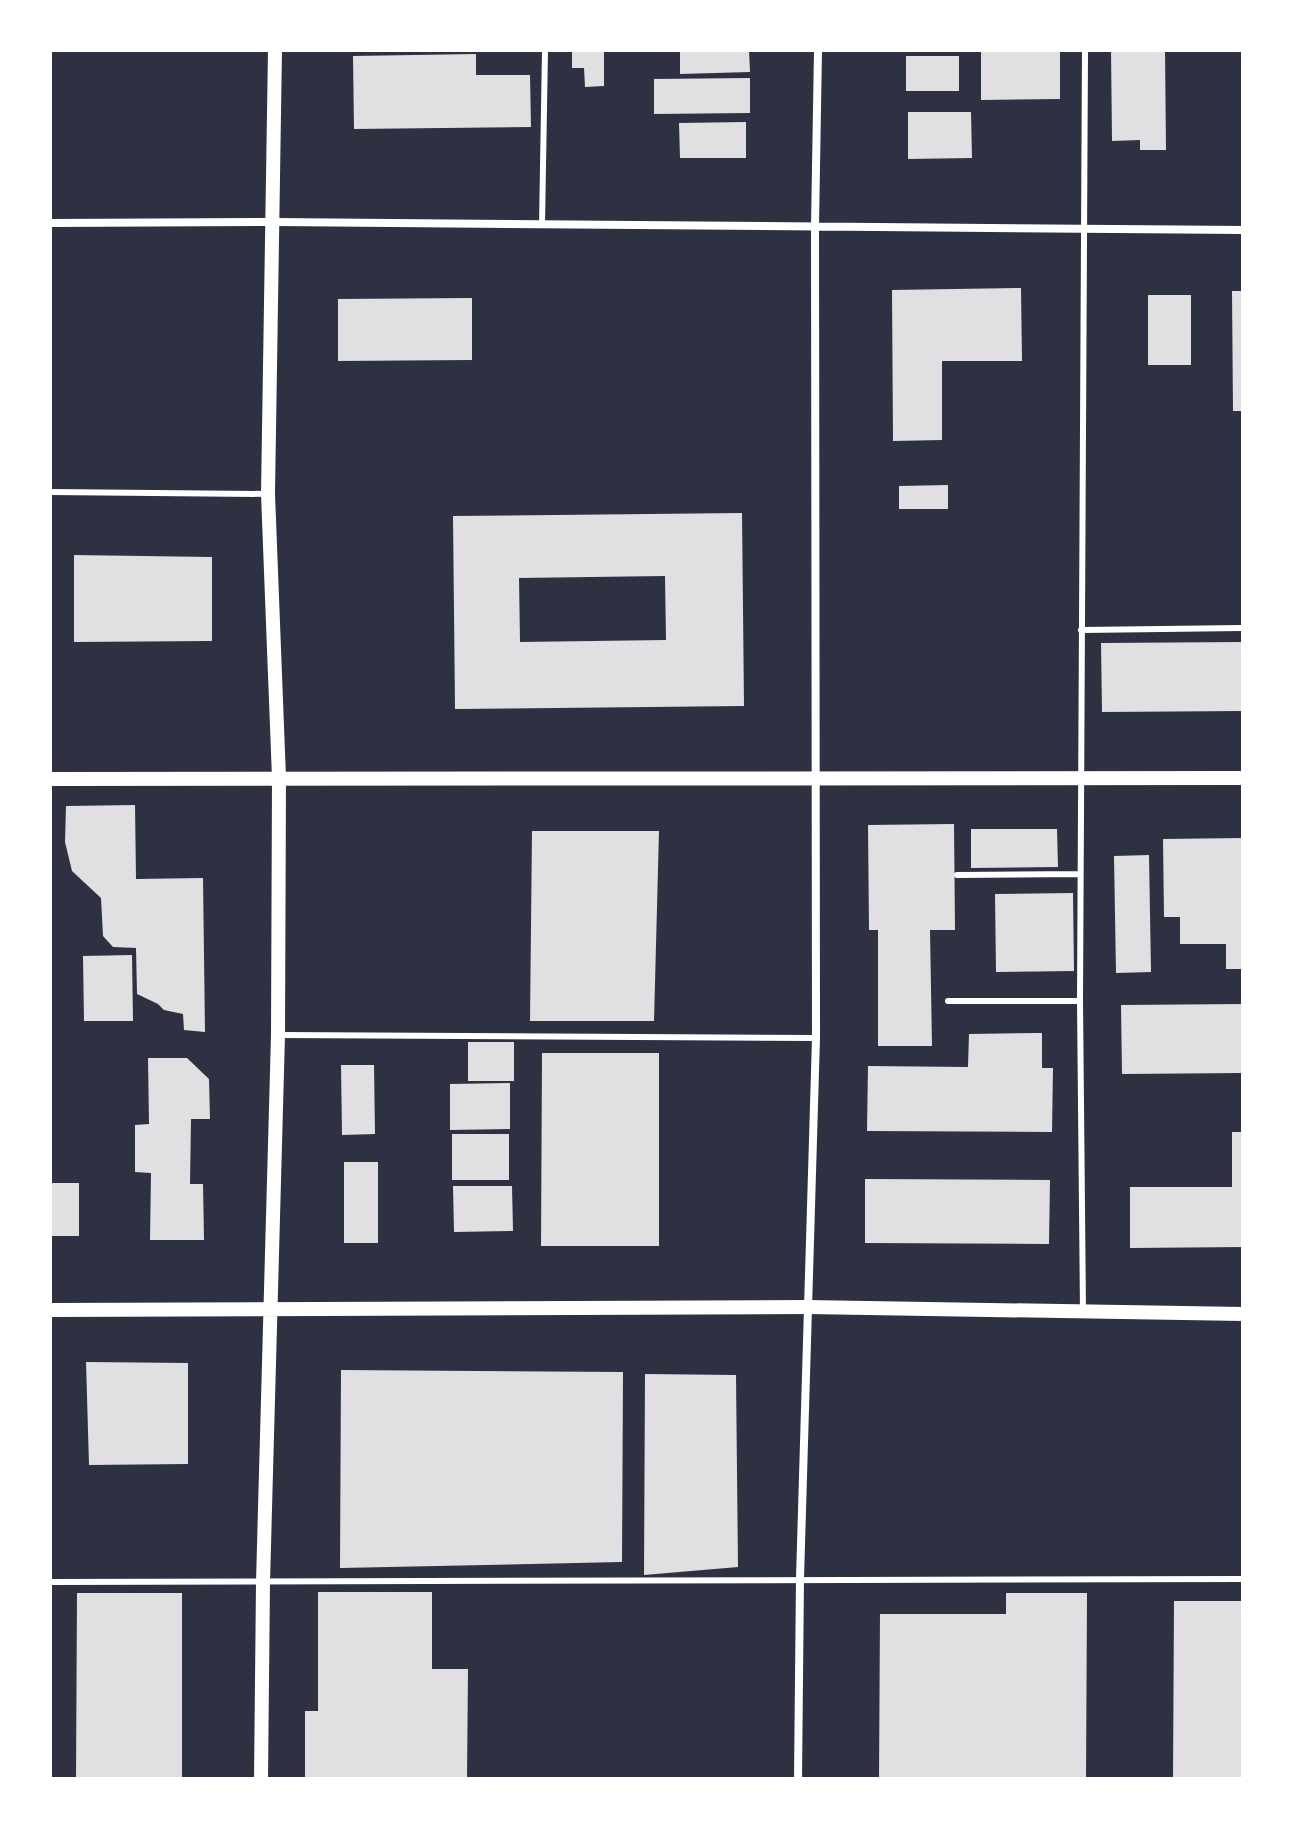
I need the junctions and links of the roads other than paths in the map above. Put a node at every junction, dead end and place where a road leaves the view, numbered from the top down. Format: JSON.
{"nodes":[{"id":1,"x":275,"y":50,"type":"edge"},
{"id":2,"x":545,"y":50,"type":"edge"},
{"id":3,"x":818,"y":50,"type":"edge"},
{"id":4,"x":1085,"y":50,"type":"edge"},
{"id":5,"x":274,"y":222,"type":"junction"},
{"id":6,"x":50,"y":223,"type":"edge"},
{"id":7,"x":542,"y":225,"type":"junction"},
{"id":8,"x":815,"y":226,"type":"junction"},
{"id":9,"x":1083,"y":229,"type":"junction"},
{"id":10,"x":1243,"y":230,"type":"edge"},
{"id":11,"x":50,"y":492,"type":"edge"},
{"id":12,"x":268,"y":494,"type":"junction"},
{"id":13,"x":1243,"y":628,"type":"edge"},
{"id":14,"x":1081,"y":630,"type":"junction"},
{"id":15,"x":817,"y":777,"type":"junction"},
{"id":16,"x":279,"y":778,"type":"junction"},
{"id":17,"x":1081,"y":778,"type":"junction"},
{"id":18,"x":1243,"y":778,"type":"edge"},
{"id":19,"x":50,"y":779,"type":"edge"},
{"id":20,"x":1080,"y":874,"type":"junction"},
{"id":21,"x":957,"y":875,"type":"dead end"},
{"id":22,"x":948,"y":1001,"type":"dead end"},
{"id":23,"x":1080,"y":1001,"type":"junction"},
{"id":24,"x":278,"y":1035,"type":"junction"},
{"id":25,"x":816,"y":1038,"type":"junction"},
{"id":26,"x":807,"y":1307,"type":"junction"},
{"id":27,"x":50,"y":1310,"type":"edge"},
{"id":28,"x":270,"y":1310,"type":"junction"},
{"id":29,"x":1083,"y":1312,"type":"junction"},
{"id":30,"x":1243,"y":1314,"type":"edge"},
{"id":31,"x":800,"y":1578,"type":"junction"},
{"id":32,"x":1243,"y":1579,"type":"edge"},
{"id":33,"x":50,"y":1582,"type":"edge"},
{"id":34,"x":263,"y":1582,"type":"junction"},
{"id":35,"x":261,"y":1779,"type":"edge"},
{"id":36,"x":798,"y":1779,"type":"edge"}],
"edges":[{"from":1,"to":5,"type":"street"},
{"from":2,"to":7,"type":"lane"},
{"from":3,"to":8,"type":"street"},
{"from":4,"to":9,"type":"lane"},
{"from":5,"to":6,"type":"street"},
{"from":5,"to":7,"type":"street"},
{"from":5,"to":12,"type":"street"},
{"from":7,"to":8,"type":"street"},
{"from":8,"to":9,"type":"street"},
{"from":8,"to":15,"type":"street"},
{"from":9,"to":10,"type":"street"},
{"from":9,"to":14,"type":"lane"},
{"from":11,"to":12,"type":"lane"},
{"from":12,"to":16,"type":"street"},
{"from":13,"to":14,"type":"lane"},
{"from":14,"to":17,"type":"lane"},
{"from":15,"to":16,"type":"street"},
{"from":15,"to":17,"type":"street"},
{"from":15,"to":25,"type":"street"},
{"from":16,"to":19,"type":"street"},
{"from":16,"to":24,"type":"street"},
{"from":17,"to":18,"type":"street"},
{"from":17,"to":20,"type":"lane"},
{"from":20,"to":21,"type":"lane"},
{"from":20,"to":23,"type":"lane"},
{"from":22,"to":23,"type":"lane"},
{"from":23,"to":29,"type":"lane"},
{"from":24,"to":25,"type":"lane"},
{"from":24,"to":28,"type":"street"},
{"from":25,"to":26,"type":"street"},
{"from":26,"to":28,"type":"street"},
{"from":26,"to":29,"type":"street"},
{"from":26,"to":31,"type":"street"},
{"from":27,"to":28,"type":"street"},
{"from":28,"to":34,"type":"street"},
{"from":29,"to":30,"type":"street"},
{"from":31,"to":32,"type":"lane"},
{"from":31,"to":34,"type":"lane"},
{"from":31,"to":36,"type":"street"},
{"from":33,"to":34,"type":"lane"},
{"from":34,"to":35,"type":"street"}]}
